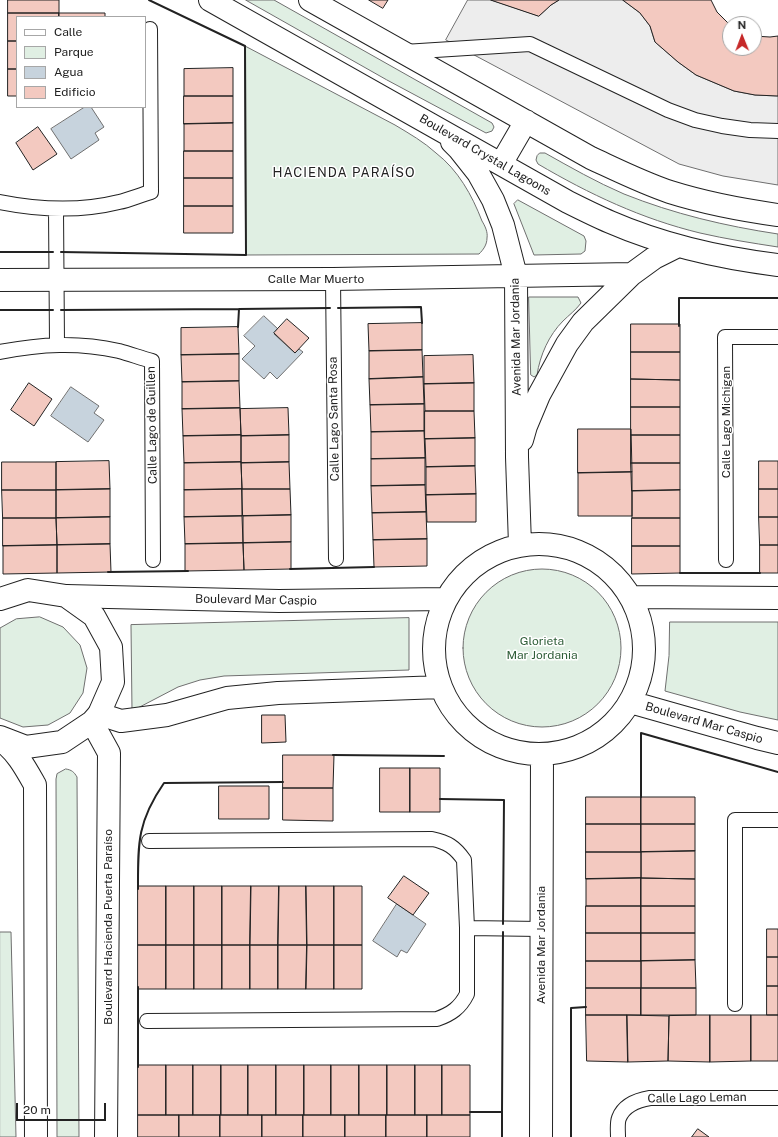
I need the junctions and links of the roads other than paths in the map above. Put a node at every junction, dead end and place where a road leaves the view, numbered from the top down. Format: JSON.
{"nodes":[{"id":1,"x":210,"y":0,"type":"edge"},
{"id":2,"x":310,"y":0,"type":"edge"},
{"id":3,"x":150,"y":29,"type":"dead end"},
{"id":4,"x":403,"y":53,"type":"junction"},
{"id":5,"x":526,"y":121,"type":"junction"},
{"id":6,"x":437,"y":127,"type":"junction"},
{"id":7,"x":778,"y":131,"type":"edge"},
{"id":8,"x":501,"y":164,"type":"junction"},
{"id":9,"x":0,"y":202,"type":"edge"},
{"id":10,"x":56,"y":210,"type":"junction"},
{"id":11,"x":778,"y":215,"type":"edge"},
{"id":12,"x":678,"y":246,"type":"junction"},
{"id":13,"x":778,"y":265,"type":"edge"},
{"id":14,"x":632,"y":274,"type":"junction"},
{"id":15,"x":516,"y":276,"type":"junction"},
{"id":16,"x":333,"y":278,"type":"junction"},
{"id":17,"x":0,"y":280,"type":"edge"},
{"id":18,"x":57,"y":280,"type":"junction"},
{"id":19,"x":778,"y":337,"type":"edge"},
{"id":20,"x":57,"y":344,"type":"junction"},
{"id":21,"x":0,"y":352,"type":"edge"},
{"id":22,"x":517,"y":457,"type":"junction"},
{"id":23,"x":520,"y":545,"type":"junction"},
{"id":24,"x":154,"y":560,"type":"dead end"},
{"id":25,"x":336,"y":560,"type":"dead end"},
{"id":26,"x":726,"y":560,"type":"dead end"},
{"id":27,"x":66,"y":596,"type":"junction"},
{"id":28,"x":631,"y":597,"type":"junction"},
{"id":29,"x":778,"y":598,"type":"edge"},
{"id":30,"x":0,"y":599,"type":"edge"},
{"id":31,"x":446,"y":599,"type":"junction"},
{"id":32,"x":441,"y":687,"type":"junction"},
{"id":33,"x":630,"y":702,"type":"junction"},
{"id":34,"x":96,"y":718,"type":"junction"},
{"id":35,"x":0,"y":739,"type":"edge"},
{"id":36,"x":778,"y":743,"type":"edge"},
{"id":37,"x":542,"y":754,"type":"junction"},
{"id":38,"x":778,"y":820,"type":"edge"},
{"id":39,"x":149,"y":841,"type":"dead end"},
{"id":40,"x":467,"y":928,"type":"junction"},
{"id":41,"x":541,"y":929,"type":"junction"},
{"id":42,"x":735,"y":1004,"type":"dead end"},
{"id":43,"x":147,"y":1021,"type":"dead end"},
{"id":44,"x":778,"y":1098,"type":"edge"},
{"id":45,"x":36,"y":1137,"type":"edge"},
{"id":46,"x":106,"y":1137,"type":"edge"},
{"id":47,"x":541,"y":1137,"type":"edge"},
{"id":48,"x":618,"y":1137,"type":"edge"}],
"edges":[{"from":1,"to":6,"type":"street","name":"Boulevard Crystal Lagoons"},
{"from":2,"to":4,"type":"street"},
{"from":3,"to":10,"type":"lane"},
{"from":4,"to":5,"type":"street"},
{"from":4,"to":7,"type":"lane"},
{"from":5,"to":8,"type":"street"},
{"from":5,"to":11,"type":"street"},
{"from":6,"to":8,"type":"street","name":"Boulevard Crystal Lagoons"},
{"from":6,"to":15,"type":"street","name":"Avenida Mar Jordania"},
{"from":8,"to":12,"type":"street","name":"Boulevard Crystal Lagoons"},
{"from":9,"to":10,"type":"lane"},
{"from":10,"to":18,"type":"lane"},
{"from":12,"to":13,"type":"street","name":"Boulevard Crystal Lagoons"},
{"from":12,"to":14,"type":"street"},
{"from":14,"to":15,"type":"street","name":"Calle Mar Muerto"},
{"from":14,"to":22,"type":"street"},
{"from":15,"to":16,"type":"street","name":"Calle Mar Muerto"},
{"from":15,"to":22,"type":"street","name":"Avenida Mar Jordania"},
{"from":16,"to":18,"type":"street","name":"Calle Mar Muerto"},
{"from":16,"to":25,"type":"lane","name":"Calle Lago Santa Rosa"},
{"from":17,"to":18,"type":"street","name":"Calle Mar Muerto"},
{"from":18,"to":20,"type":"lane"},
{"from":19,"to":26,"type":"lane","name":"Calle Lago Michigan"},
{"from":20,"to":21,"type":"lane","name":"Calle Lago de Guillen"},
{"from":20,"to":24,"type":"lane","name":"Calle Lago de Guillen"},
{"from":22,"to":23,"type":"street","name":"Avenida Mar Jordania"},
{"from":23,"to":28,"type":"street"},
{"from":23,"to":31,"type":"street"},
{"from":27,"to":30,"type":"street","name":"Boulevard Mar Caspio"},
{"from":27,"to":31,"type":"street","name":"Boulevard Mar Caspio"},
{"from":27,"to":34,"type":"street"},
{"from":28,"to":29,"type":"street"},
{"from":28,"to":33,"type":"street"},
{"from":31,"to":32,"type":"street"},
{"from":32,"to":34,"type":"street"},
{"from":32,"to":37,"type":"street"},
{"from":33,"to":36,"type":"street","name":"Boulevard Mar Caspio"},
{"from":33,"to":37,"type":"street"},
{"from":34,"to":35,"type":"street"},
{"from":34,"to":46,"type":"street","name":"Boulevard Hacienda Puerta Paraíso"},
{"from":35,"to":45,"type":"street"},
{"from":37,"to":41,"type":"street","name":"Avenida Mar Jordania"},
{"from":38,"to":42,"type":"lane"},
{"from":39,"to":40,"type":"lane"},
{"from":40,"to":41,"type":"lane"},
{"from":40,"to":43,"type":"lane"},
{"from":41,"to":47,"type":"street","name":"Avenida Mar Jordania"},
{"from":44,"to":48,"type":"lane","name":"Calle Lago Leman"}]}
